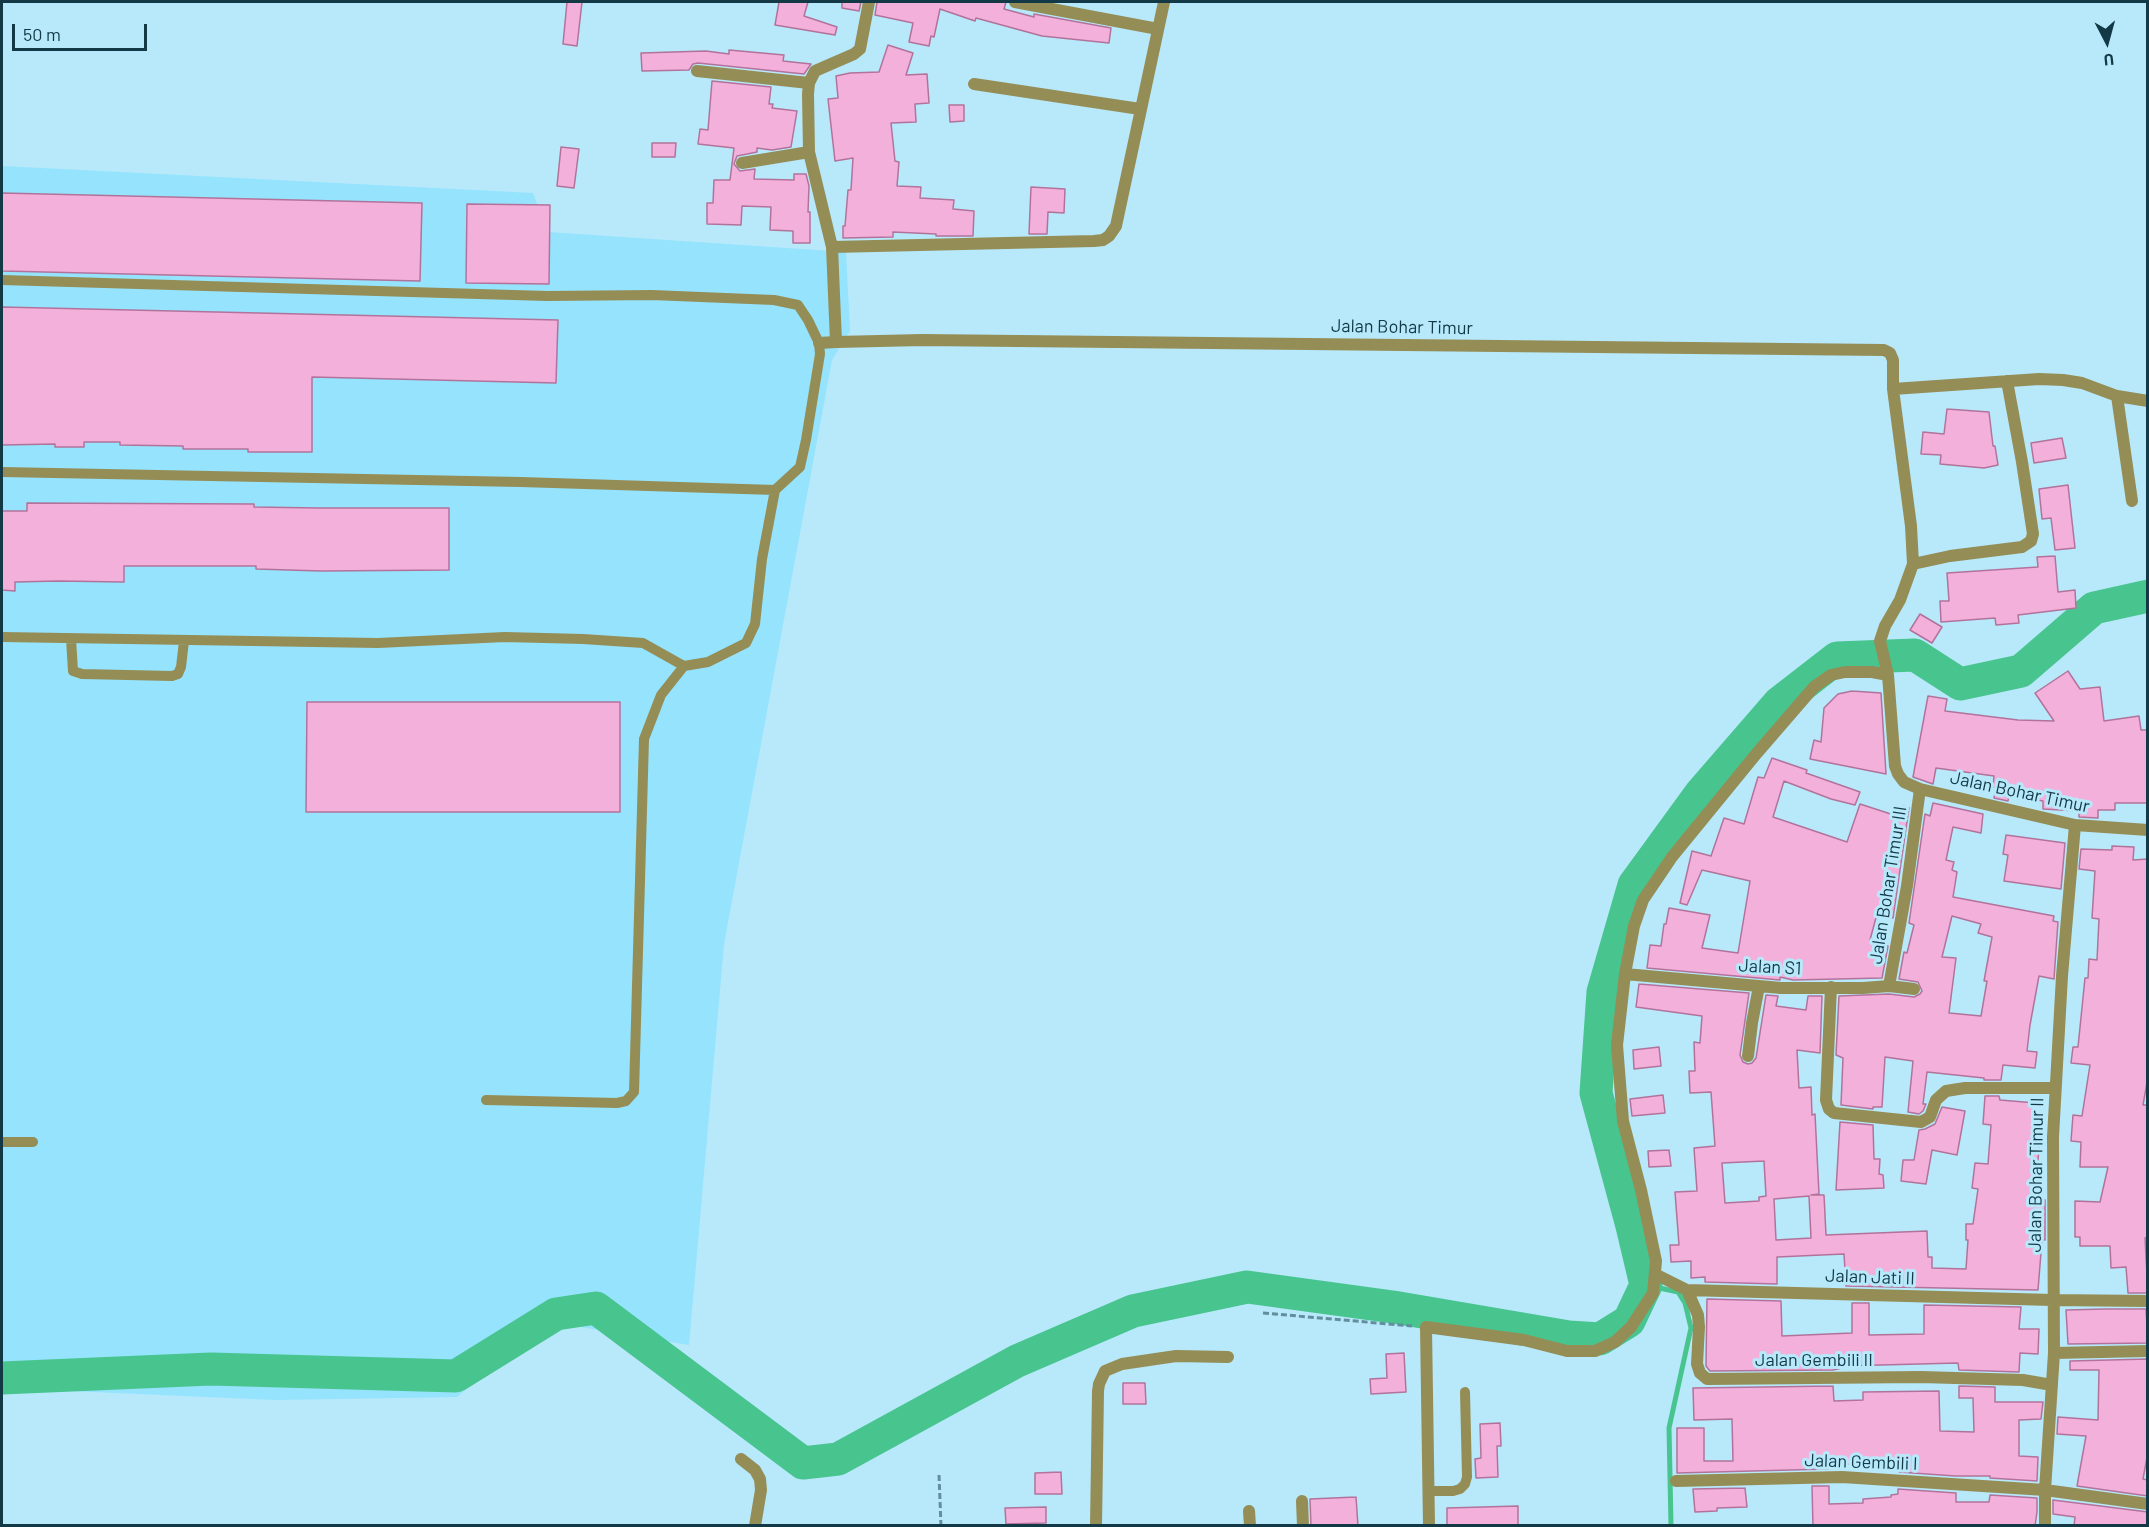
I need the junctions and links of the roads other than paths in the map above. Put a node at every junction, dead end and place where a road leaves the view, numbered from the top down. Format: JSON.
{"nodes":[{"id":1,"x":869,"y":2,"type":"edge"},
{"id":2,"x":1014,"y":2,"type":"edge"},
{"id":3,"x":1164,"y":2,"type":"edge"},
{"id":4,"x":1158,"y":29,"type":"junction"},
{"id":5,"x":697,"y":71,"type":"dead end"},
{"id":6,"x":809,"y":83,"type":"junction"},
{"id":7,"x":974,"y":84,"type":"dead end"},
{"id":8,"x":1140,"y":109,"type":"junction"},
{"id":9,"x":809,"y":152,"type":"junction"},
{"id":10,"x":742,"y":163,"type":"dead end"},
{"id":11,"x":832,"y":247,"type":"junction"},
{"id":12,"x":2,"y":280,"type":"edge"},
{"id":13,"x":836,"y":342,"type":"junction"},
{"id":14,"x":819,"y":343,"type":"junction"},
{"id":15,"x":2007,"y":381,"type":"junction"},
{"id":16,"x":1893,"y":389,"type":"junction"},
{"id":17,"x":2116,"y":396,"type":"junction"},
{"id":18,"x":2148,"y":401,"type":"edge"},
{"id":19,"x":2,"y":472,"type":"edge"},
{"id":20,"x":775,"y":490,"type":"junction"},
{"id":21,"x":2132,"y":501,"type":"dead end"},
{"id":22,"x":1913,"y":564,"type":"junction"},
{"id":23,"x":2,"y":637,"type":"edge"},
{"id":24,"x":71,"y":639,"type":"junction"},
{"id":25,"x":184,"y":641,"type":"junction"},
{"id":26,"x":684,"y":666,"type":"junction"},
{"id":27,"x":1887,"y":671,"type":"junction"},
{"id":28,"x":1920,"y":789,"type":"junction"},
{"id":29,"x":2075,"y":825,"type":"junction"},
{"id":30,"x":2148,"y":830,"type":"edge"},
{"id":31,"x":1624,"y":974,"type":"junction"},
{"id":32,"x":1759,"y":986,"type":"junction"},
{"id":33,"x":1890,"y":986,"type":"junction"},
{"id":34,"x":1831,"y":987,"type":"junction"},
{"id":35,"x":1914,"y":989,"type":"dead end"},
{"id":36,"x":1748,"y":1056,"type":"dead end"},
{"id":37,"x":2055,"y":1088,"type":"junction"},
{"id":38,"x":486,"y":1100,"type":"dead end"},
{"id":39,"x":2,"y":1142,"type":"edge"},
{"id":40,"x":33,"y":1142,"type":"dead end"},
{"id":41,"x":1655,"y":1283,"type":"junction"},
{"id":42,"x":1687,"y":1290,"type":"junction"},
{"id":43,"x":2052,"y":1300,"type":"junction"},
{"id":44,"x":2148,"y":1301,"type":"edge"},
{"id":45,"x":2148,"y":1351,"type":"edge"},
{"id":46,"x":2054,"y":1353,"type":"junction"},
{"id":47,"x":1228,"y":1356,"type":"dead end"},
{"id":48,"x":2052,"y":1385,"type":"junction"},
{"id":49,"x":1465,"y":1392,"type":"dead end"},
{"id":50,"x":741,"y":1459,"type":"dead end"},
{"id":51,"x":1676,"y":1481,"type":"dead end"},
{"id":52,"x":2045,"y":1490,"type":"junction"},
{"id":53,"x":1428,"y":1491,"type":"junction"},
{"id":54,"x":1302,"y":1501,"type":"dead end"},
{"id":55,"x":2148,"y":1504,"type":"edge"},
{"id":56,"x":1249,"y":1511,"type":"dead end"},
{"id":57,"x":755,"y":1526,"type":"edge"},
{"id":58,"x":1096,"y":1526,"type":"edge"},
{"id":59,"x":1250,"y":1526,"type":"edge"},
{"id":60,"x":1303,"y":1526,"type":"edge"},
{"id":61,"x":1429,"y":1526,"type":"edge"},
{"id":62,"x":2045,"y":1526,"type":"edge"}],
"edges":[{"from":1,"to":6,"type":"street"},
{"from":2,"to":4,"type":"street"},
{"from":3,"to":4,"type":"street"},
{"from":4,"to":8,"type":"street"},
{"from":5,"to":6,"type":"street"},
{"from":6,"to":9,"type":"street"},
{"from":7,"to":8,"type":"street"},
{"from":8,"to":11,"type":"street"},
{"from":9,"to":10,"type":"street"},
{"from":9,"to":11,"type":"street"},
{"from":11,"to":13,"type":"street"},
{"from":12,"to":14,"type":"lane"},
{"from":13,"to":14,"type":"street","name":"Jalan Bohar Timur"},
{"from":13,"to":16,"type":"street","name":"Jalan Bohar Timur"},
{"from":14,"to":20,"type":"lane"},
{"from":15,"to":16,"type":"street"},
{"from":15,"to":17,"type":"street"},
{"from":15,"to":22,"type":"street"},
{"from":16,"to":22,"type":"street"},
{"from":17,"to":18,"type":"street"},
{"from":17,"to":21,"type":"street"},
{"from":19,"to":20,"type":"lane"},
{"from":20,"to":26,"type":"lane"},
{"from":22,"to":27,"type":"street"},
{"from":23,"to":24,"type":"lane"},
{"from":24,"to":25,"type":"lane"},
{"from":24,"to":25,"type":"lane"},
{"from":25,"to":26,"type":"lane"},
{"from":26,"to":38,"type":"lane"},
{"from":27,"to":28,"type":"street"},
{"from":27,"to":31,"type":"street"},
{"from":28,"to":29,"type":"street","name":"Jalan Bohar Timur"},
{"from":28,"to":33,"type":"street","name":"Jalan Bohar Timur III"},
{"from":29,"to":30,"type":"street","name":"Jalan Bohar Timur"},
{"from":29,"to":37,"type":"street","name":"Jalan Bohar Timur II"},
{"from":31,"to":32,"type":"street","name":"Jalan S1"},
{"from":31,"to":41,"type":"street"},
{"from":32,"to":34,"type":"street","name":"Jalan S1"},
{"from":32,"to":36,"type":"street"},
{"from":33,"to":34,"type":"street","name":"Jalan S1"},
{"from":33,"to":35,"type":"street","name":"Jalan S1"},
{"from":34,"to":37,"type":"street"},
{"from":37,"to":43,"type":"street","name":"Jalan Bohar Timur II"},
{"from":39,"to":40,"type":"lane"},
{"from":41,"to":42,"type":"street"},
{"from":41,"to":53,"type":"street"},
{"from":42,"to":43,"type":"street","name":"Jalan Jati II"},
{"from":42,"to":48,"type":"street","name":"Jalan Gembili II"},
{"from":43,"to":44,"type":"street","name":"Jalan Jati II"},
{"from":43,"to":46,"type":"street","name":"Jalan Bohar Timur II"},
{"from":45,"to":46,"type":"street"},
{"from":46,"to":48,"type":"street","name":"Jalan Bohar Timur II"},
{"from":47,"to":58,"type":"street"},
{"from":48,"to":52,"type":"street","name":"Jalan Bohar Timur II"},
{"from":49,"to":53,"type":"lane"},
{"from":50,"to":57,"type":"street"},
{"from":51,"to":52,"type":"street","name":"Jalan Gembili I"},
{"from":52,"to":55,"type":"street","name":"Jalan Gembili I"},
{"from":52,"to":62,"type":"street","name":"Jalan Bohar Timur II"},
{"from":53,"to":61,"type":"street"},
{"from":54,"to":60,"type":"street"},
{"from":56,"to":59,"type":"street"}]}
